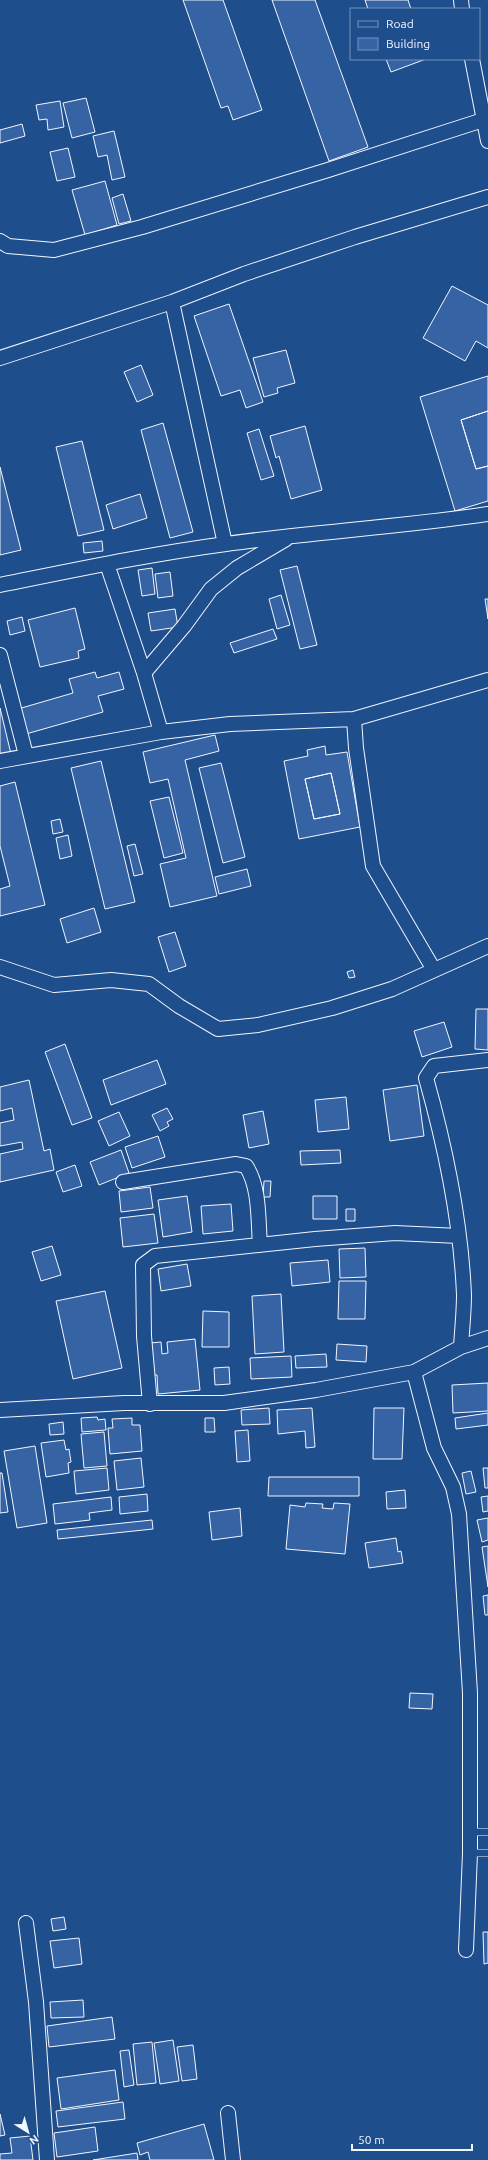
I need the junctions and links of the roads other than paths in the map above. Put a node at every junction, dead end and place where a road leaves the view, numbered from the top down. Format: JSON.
{"nodes":[{"id":1,"x":472,"y":60,"type":"edge"},
{"id":2,"x":483,"y":120,"type":"junction"},
{"id":3,"x":488,"y":141,"type":"edge"},
{"id":4,"x":488,"y":197,"type":"edge"},
{"id":5,"x":0,"y":241,"type":"edge"},
{"id":6,"x":172,"y":302,"type":"junction"},
{"id":7,"x":0,"y":358,"type":"edge"},
{"id":8,"x":488,"y":514,"type":"edge"},
{"id":9,"x":292,"y":536,"type":"junction"},
{"id":10,"x":225,"y":544,"type":"junction"},
{"id":11,"x":107,"y":564,"type":"junction"},
{"id":12,"x":0,"y":585,"type":"edge"},
{"id":13,"x":0,"y":655,"type":"edge"},
{"id":14,"x":144,"y":673,"type":"junction"},
{"id":15,"x":488,"y":680,"type":"edge"},
{"id":16,"x":354,"y":719,"type":"junction"},
{"id":17,"x":161,"y":732,"type":"junction"},
{"id":18,"x":26,"y":755,"type":"junction"},
{"id":19,"x":0,"y":761,"type":"edge"},
{"id":20,"x":488,"y":946,"type":"edge"},
{"id":21,"x":0,"y":967,"type":"edge"},
{"id":22,"x":434,"y":970,"type":"junction"},
{"id":23,"x":488,"y":1060,"type":"edge"},
{"id":24,"x":123,"y":1182,"type":"dead end"},
{"id":25,"x":459,"y":1236,"type":"junction"},
{"id":26,"x":260,"y":1245,"type":"junction"},
{"id":27,"x":488,"y":1338,"type":"edge"},
{"id":28,"x":461,"y":1347,"type":"junction"},
{"id":29,"x":414,"y":1372,"type":"junction"},
{"id":30,"x":150,"y":1404,"type":"junction"},
{"id":31,"x":0,"y":1410,"type":"edge"},
{"id":32,"x":470,"y":1832,"type":"junction"},
{"id":33,"x":488,"y":1832,"type":"edge"},
{"id":34,"x":470,"y":1853,"type":"junction"},
{"id":35,"x":488,"y":1853,"type":"edge"},
{"id":36,"x":26,"y":1923,"type":"dead end"},
{"id":37,"x":466,"y":1950,"type":"dead end"},
{"id":38,"x":228,"y":2113,"type":"dead end"},
{"id":39,"x":47,"y":2160,"type":"edge"},
{"id":40,"x":233,"y":2160,"type":"edge"}],
"edges":[{"from":1,"to":2,"type":"street"},
{"from":2,"to":3,"type":"street"},
{"from":2,"to":5,"type":"street"},
{"from":4,"to":6,"type":"street"},
{"from":6,"to":7,"type":"street"},
{"from":6,"to":10,"type":"street"},
{"from":8,"to":9,"type":"street"},
{"from":9,"to":10,"type":"street"},
{"from":9,"to":14,"type":"street"},
{"from":10,"to":11,"type":"street"},
{"from":11,"to":12,"type":"street"},
{"from":11,"to":14,"type":"street"},
{"from":13,"to":18,"type":"street"},
{"from":14,"to":17,"type":"street"},
{"from":15,"to":16,"type":"street"},
{"from":16,"to":17,"type":"street"},
{"from":16,"to":22,"type":"street"},
{"from":17,"to":18,"type":"street"},
{"from":18,"to":19,"type":"street"},
{"from":20,"to":22,"type":"street"},
{"from":21,"to":22,"type":"street"},
{"from":23,"to":25,"type":"street"},
{"from":24,"to":26,"type":"street"},
{"from":25,"to":26,"type":"street"},
{"from":25,"to":28,"type":"street"},
{"from":26,"to":30,"type":"street"},
{"from":27,"to":28,"type":"street"},
{"from":28,"to":29,"type":"street"},
{"from":29,"to":30,"type":"street"},
{"from":29,"to":32,"type":"street"},
{"from":30,"to":31,"type":"street"},
{"from":32,"to":33,"type":"lane"},
{"from":32,"to":34,"type":"street"},
{"from":34,"to":35,"type":"lane"},
{"from":34,"to":37,"type":"street"},
{"from":36,"to":39,"type":"street"},
{"from":38,"to":40,"type":"street"}]}
